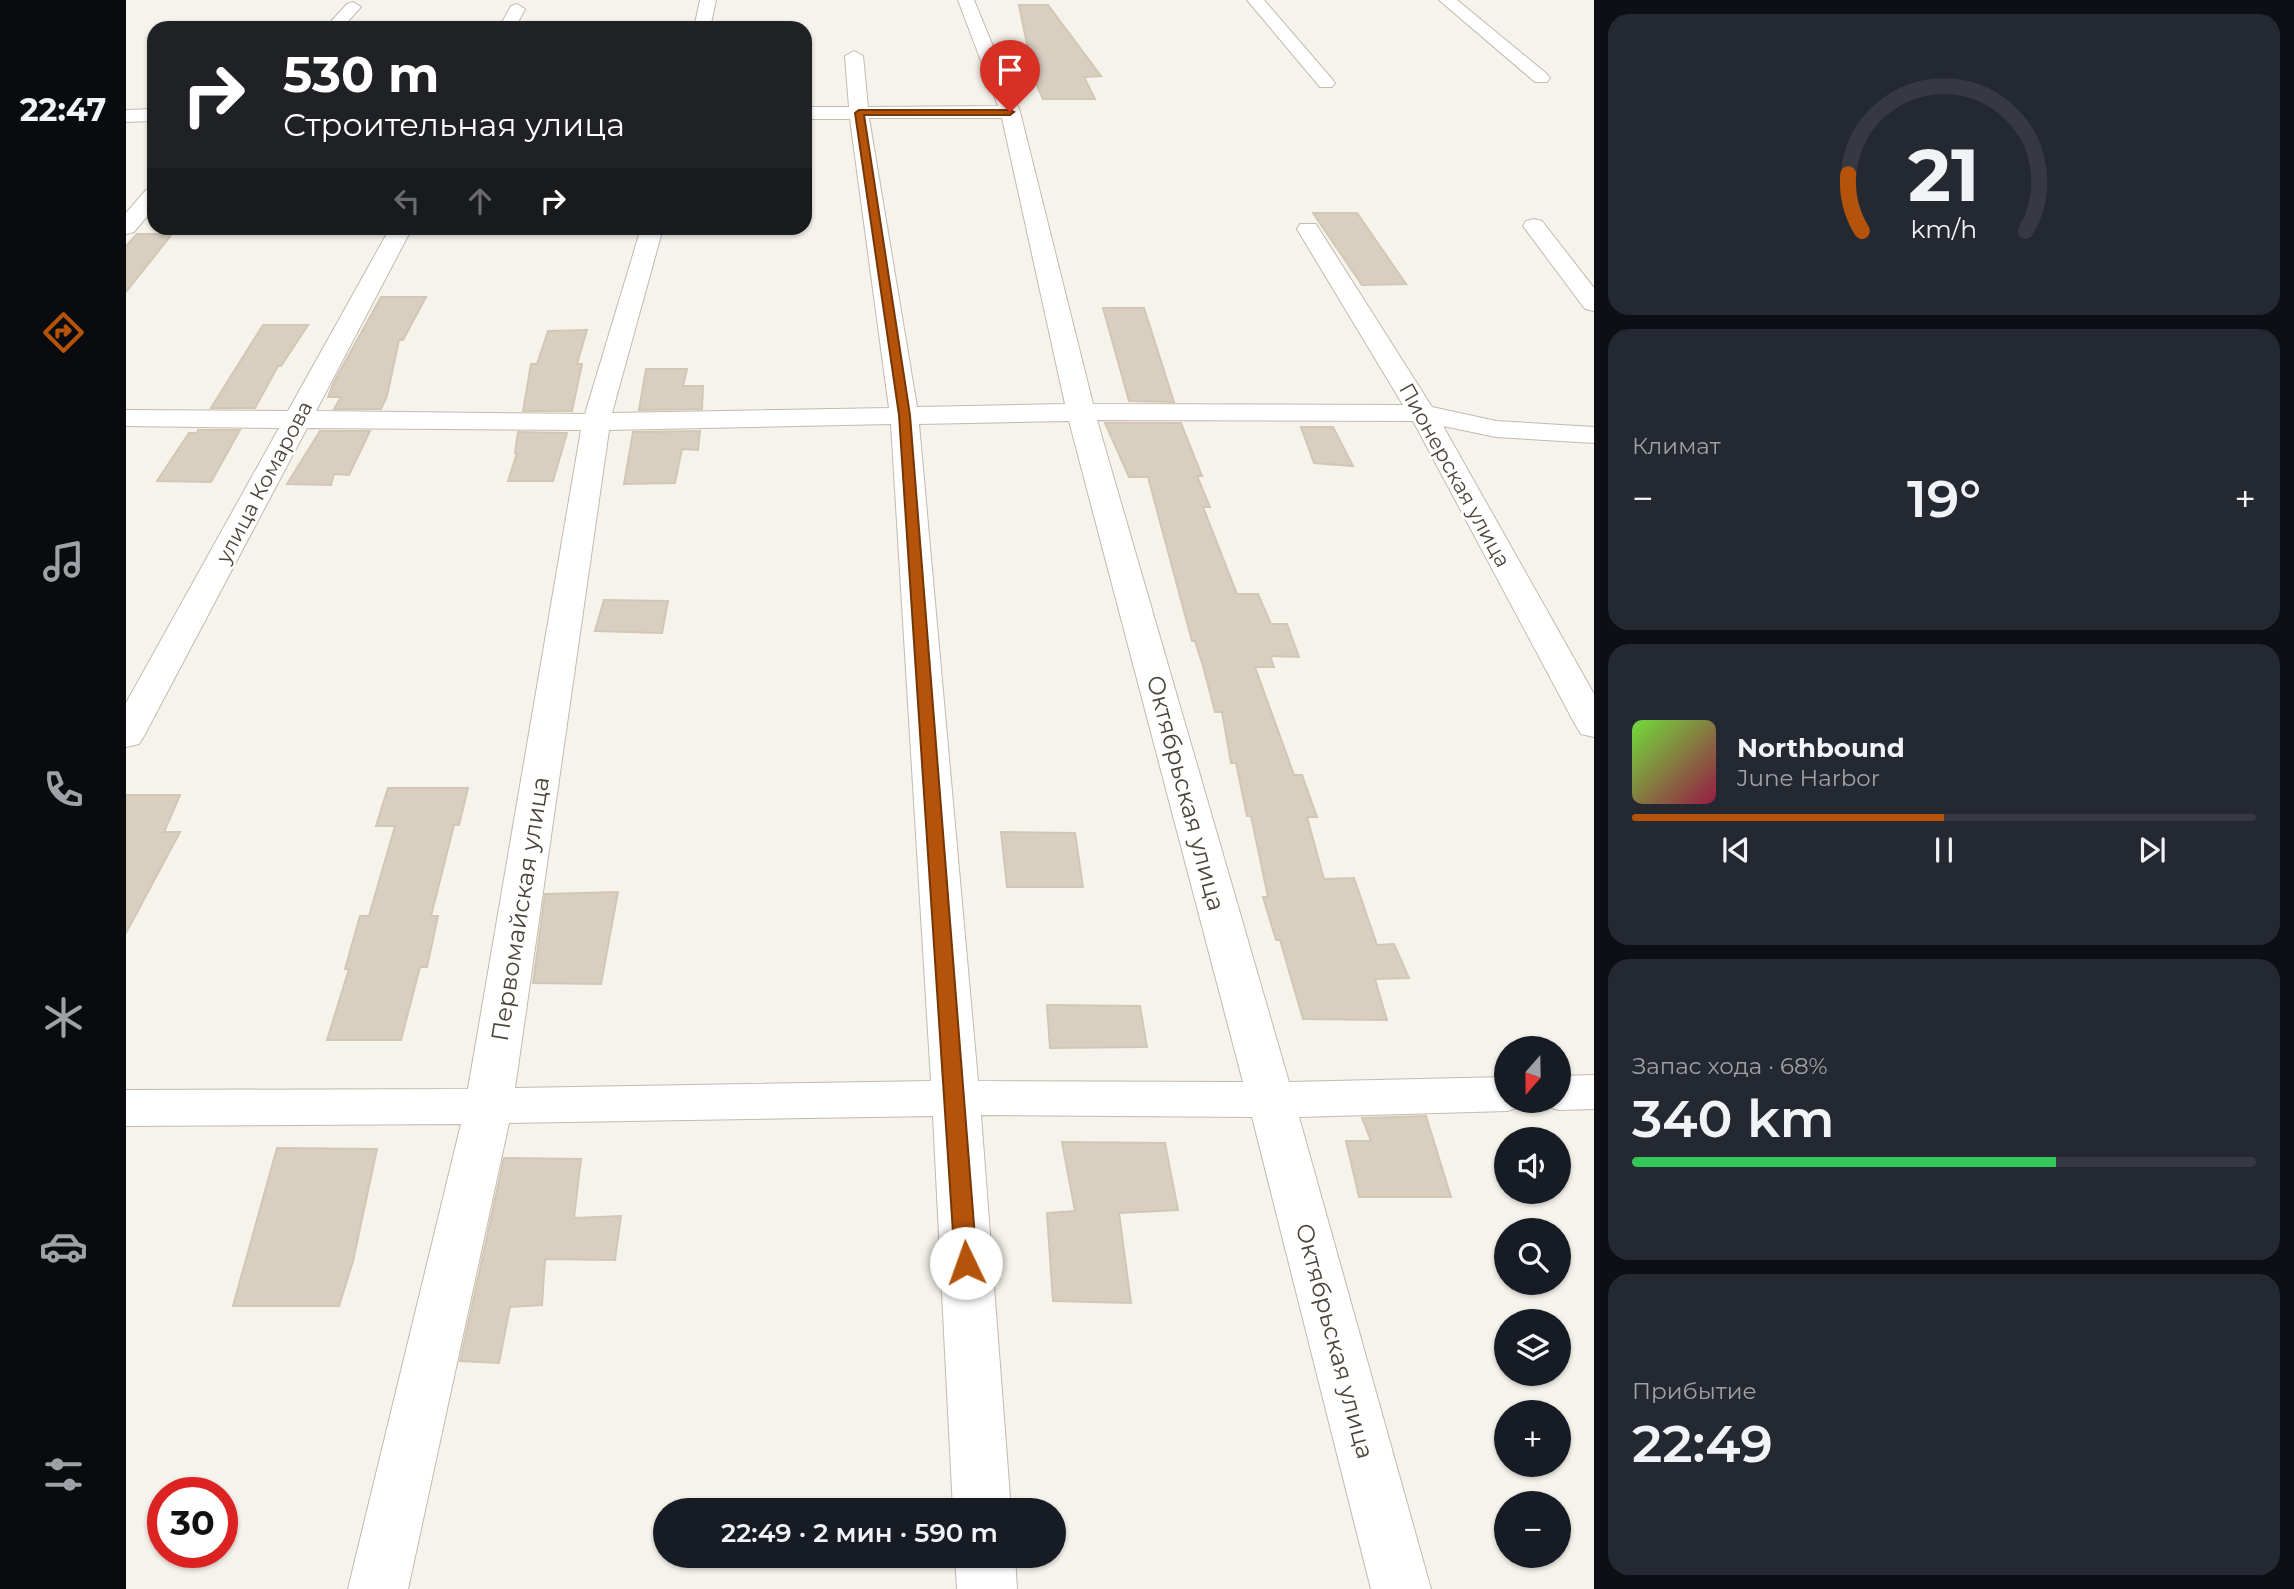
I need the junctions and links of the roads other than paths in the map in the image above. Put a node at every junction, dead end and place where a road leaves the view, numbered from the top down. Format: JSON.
{"nodes":[{"id":1,"x":708,"y":0,"type":"edge"},
{"id":2,"x":966,"y":0,"type":"edge"},
{"id":3,"x":1255,"y":0,"type":"edge"},
{"id":4,"x":1447,"y":0,"type":"edge"},
{"id":5,"x":353,"y":7,"type":"dead end"},
{"id":6,"x":517,"y":9,"type":"dead end"},
{"id":7,"x":340,"y":21,"type":"edge"},
{"id":8,"x":511,"y":21,"type":"edge"},
{"id":9,"x":704,"y":21,"type":"edge"},
{"id":10,"x":854,"y":56,"type":"dead end"},
{"id":11,"x":1541,"y":78,"type":"dead end"},
{"id":12,"x":1326,"y":83,"type":"dead end"},
{"id":13,"x":1010,"y":112,"type":"junction"},
{"id":14,"x":812,"y":113,"type":"edge"},
{"id":15,"x":859,"y":113,"type":"junction"},
{"id":16,"x":126,"y":116,"type":"edge"},
{"id":17,"x":147,"y":116,"type":"edge"},
{"id":18,"x":147,"y":203,"type":"edge"},
{"id":19,"x":1534,"y":226,"type":"dead end"},
{"id":20,"x":126,"y":227,"type":"edge"},
{"id":21,"x":1308,"y":229,"type":"dead end"},
{"id":22,"x":397,"y":235,"type":"edge"},
{"id":23,"x":650,"y":235,"type":"edge"},
{"id":24,"x":1594,"y":304,"type":"edge"},
{"id":25,"x":1080,"y":412,"type":"junction"},
{"id":26,"x":1422,"y":413,"type":"junction"},
{"id":27,"x":904,"y":415,"type":"junction"},
{"id":28,"x":126,"y":418,"type":"edge"},
{"id":29,"x":298,"y":420,"type":"junction"},
{"id":30,"x":596,"y":422,"type":"junction"},
{"id":31,"x":1594,"y":435,"type":"edge"},
{"id":32,"x":1594,"y":726,"type":"edge"},
{"id":33,"x":126,"y":736,"type":"edge"},
{"id":34,"x":1594,"y":1092,"type":"edge"},
{"id":35,"x":1572,"y":1093,"type":"edge"},
{"id":36,"x":1494,"y":1094,"type":"edge"},
{"id":37,"x":956,"y":1098,"type":"junction"},
{"id":38,"x":1271,"y":1100,"type":"junction"},
{"id":39,"x":489,"y":1106,"type":"junction"},
{"id":40,"x":126,"y":1108,"type":"edge"},
{"id":41,"x":981,"y":1498,"type":"edge"},
{"id":42,"x":986,"y":1568,"type":"edge"},
{"id":43,"x":378,"y":1589,"type":"edge"},
{"id":44,"x":987,"y":1589,"type":"edge"},
{"id":45,"x":1401,"y":1589,"type":"edge"}],
"edges":[{"from":1,"to":9,"type":"street"},
{"from":2,"to":13,"type":"street","name":"Октябрьская улица"},
{"from":3,"to":12,"type":"street"},
{"from":4,"to":11,"type":"street"},
{"from":5,"to":7,"type":"street"},
{"from":6,"to":8,"type":"street"},
{"from":10,"to":15,"type":"street"},
{"from":13,"to":15,"type":"street"},
{"from":13,"to":25,"type":"street","name":"Октябрьская улица"},
{"from":14,"to":15,"type":"street"},
{"from":15,"to":27,"type":"street"},
{"from":16,"to":17,"type":"street"},
{"from":18,"to":20,"type":"street"},
{"from":19,"to":24,"type":"street"},
{"from":21,"to":26,"type":"street","name":"Пионерская улица"},
{"from":22,"to":29,"type":"street","name":"улица Комарова"},
{"from":23,"to":30,"type":"street","name":"Первомайская улица"},
{"from":25,"to":26,"type":"street"},
{"from":25,"to":27,"type":"street"},
{"from":25,"to":38,"type":"street","name":"Октябрьская улица"},
{"from":26,"to":31,"type":"street"},
{"from":26,"to":32,"type":"street","name":"Пионерская улица"},
{"from":27,"to":30,"type":"street"},
{"from":27,"to":37,"type":"street"},
{"from":28,"to":29,"type":"street"},
{"from":29,"to":30,"type":"street"},
{"from":29,"to":33,"type":"street","name":"улица Комарова"},
{"from":30,"to":39,"type":"street","name":"Первомайская улица"},
{"from":34,"to":35,"type":"street"},
{"from":36,"to":38,"type":"street"},
{"from":37,"to":38,"type":"street"},
{"from":37,"to":39,"type":"street"},
{"from":37,"to":41,"type":"street"},
{"from":38,"to":45,"type":"street","name":"Октябрьская улица"},
{"from":39,"to":40,"type":"street"},
{"from":39,"to":43,"type":"street","name":"Первомайская улица"},
{"from":42,"to":44,"type":"street"}]}
